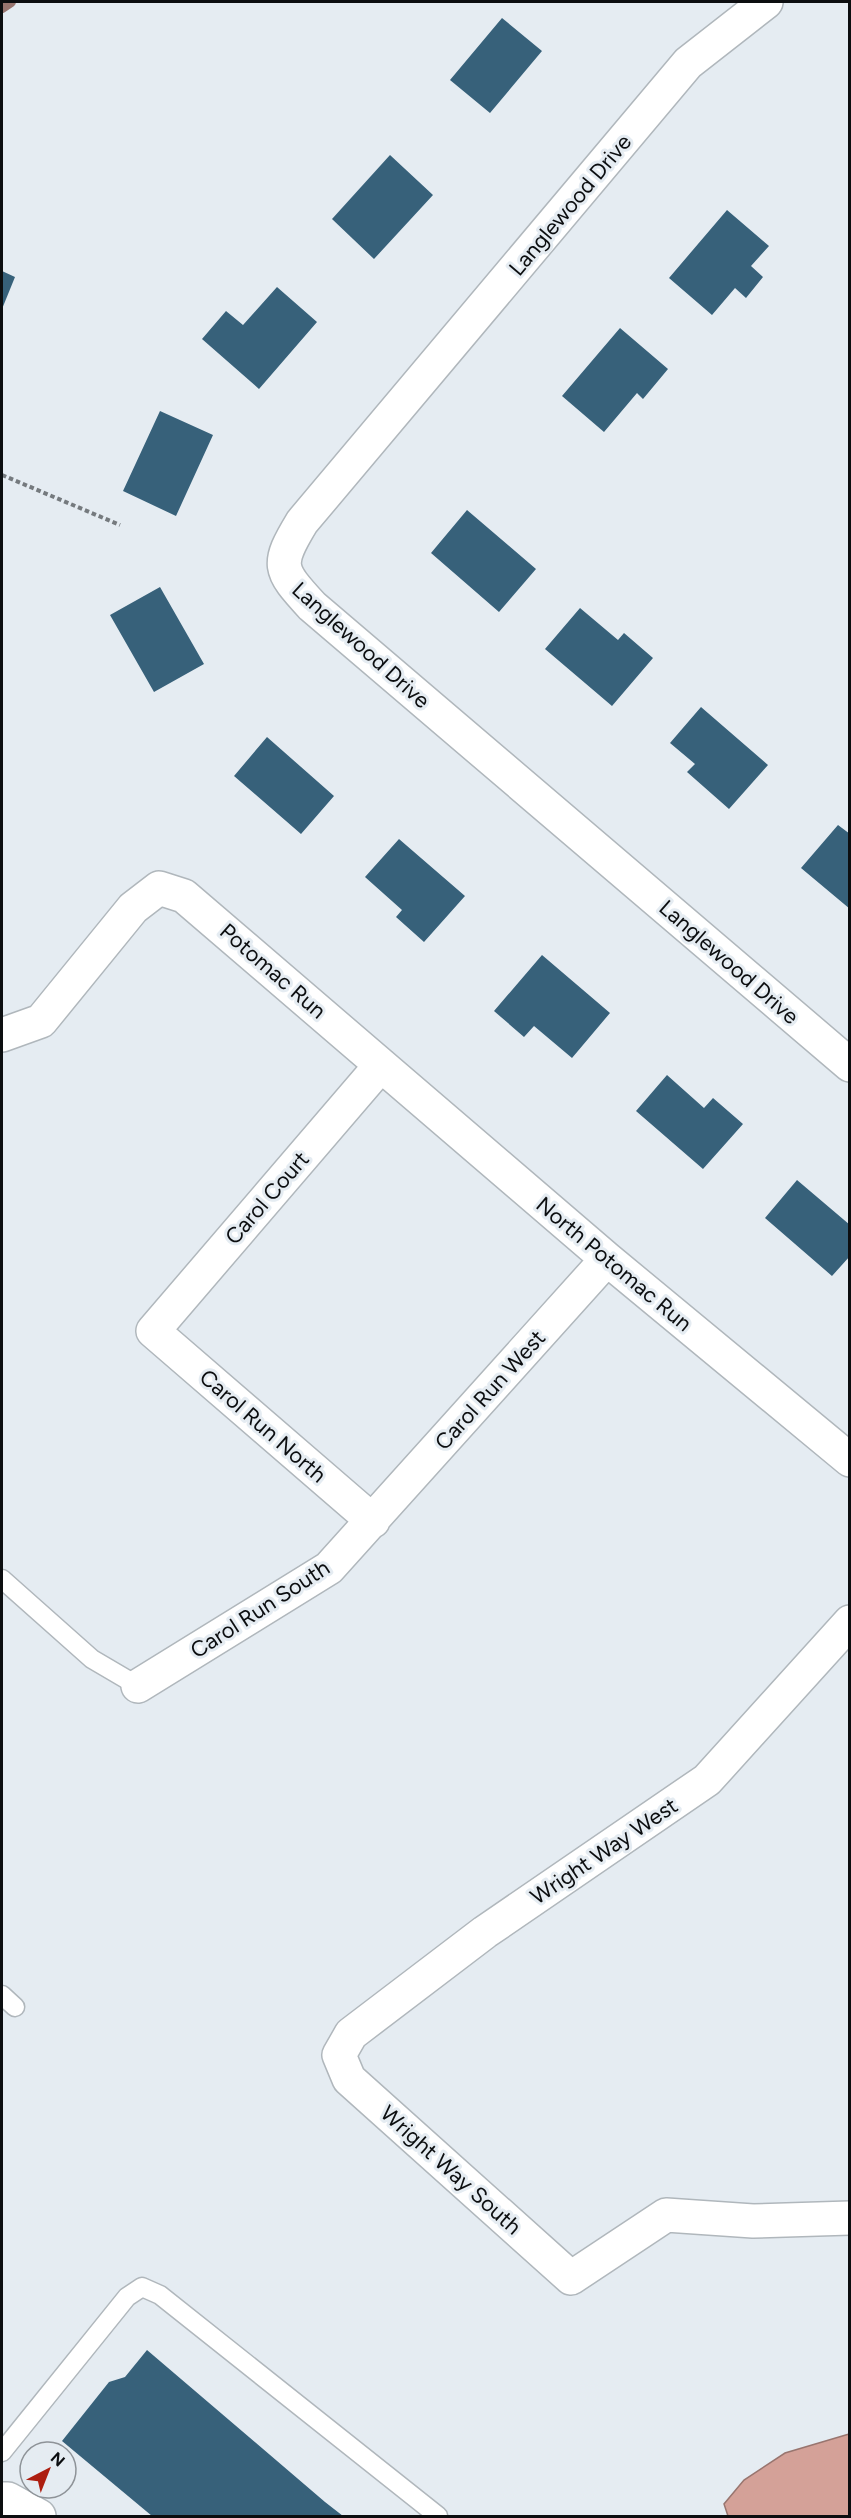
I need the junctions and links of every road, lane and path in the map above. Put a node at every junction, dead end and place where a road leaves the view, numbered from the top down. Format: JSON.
{"nodes":[{"id":1,"x":766,"y":2,"type":"edge"},
{"id":2,"x":2,"y":476,"type":"edge"},
{"id":3,"x":120,"y":525,"type":"dead end"},
{"id":4,"x":2,"y":1035,"type":"edge"},
{"id":5,"x":381,"y":1065,"type":"junction"},
{"id":6,"x":849,"y":1065,"type":"edge"},
{"id":7,"x":607,"y":1259,"type":"junction"},
{"id":8,"x":153,"y":1331,"type":"joint"},
{"id":9,"x":849,"y":1460,"type":"edge"},
{"id":10,"x":373,"y":1521,"type":"junction"},
{"id":11,"x":2,"y":1580,"type":"edge"},
{"id":12,"x":849,"y":1622,"type":"edge"},
{"id":13,"x":138,"y":1686,"type":"joint"},
{"id":14,"x":339,"y":2055,"type":"joint"},
{"id":15,"x":849,"y":2218,"type":"edge"},
{"id":16,"x":2,"y":2452,"type":"edge"},
{"id":17,"x":2,"y":2499,"type":"edge"},
{"id":18,"x":39,"y":2517,"type":"edge"},
{"id":19,"x":438,"y":2517,"type":"edge"}],
"edges":[{"from":1,"to":6,"type":"street","name":"Langlewood Drive"},
{"from":2,"to":3,"type":"path"},
{"from":4,"to":5,"type":"street","name":"Potomac Run"},
{"from":5,"to":7,"type":"street","name":"North Potomac Run"},
{"from":5,"to":8,"type":"street","name":"Carol Court"},
{"from":7,"to":9,"type":"street","name":"North Potomac Run"},
{"from":7,"to":10,"type":"street","name":"Carol Run West"},
{"from":8,"to":10,"type":"street","name":"Carol Run North"},
{"from":10,"to":13,"type":"street","name":"Carol Run South"},
{"from":11,"to":13,"type":"lane"},
{"from":12,"to":14,"type":"street","name":"Wright Way West"},
{"from":14,"to":15,"type":"street","name":"Wright Way South"},
{"from":16,"to":19,"type":"lane"},
{"from":17,"to":18,"type":"street"}]}
